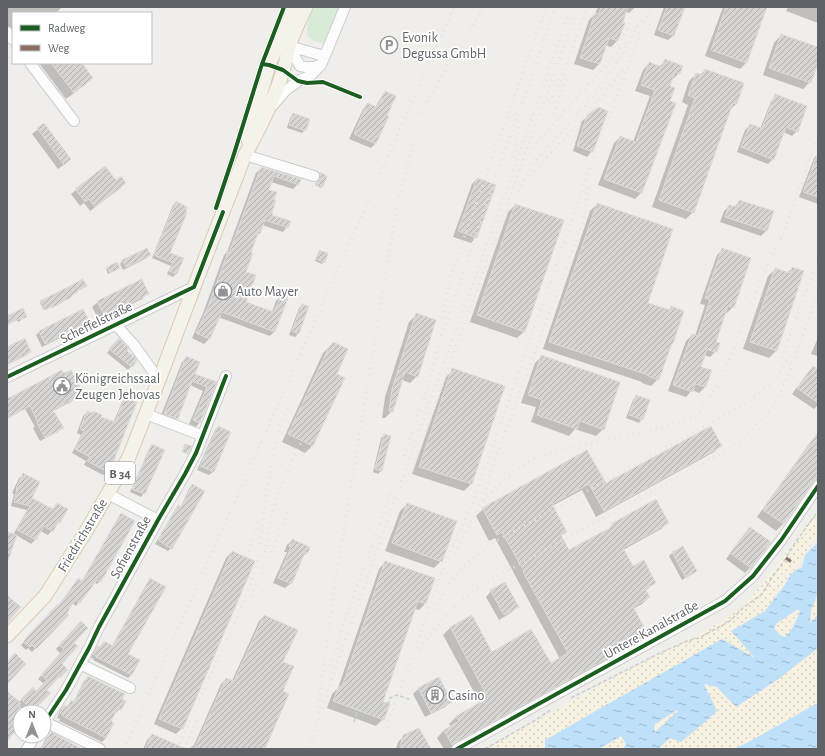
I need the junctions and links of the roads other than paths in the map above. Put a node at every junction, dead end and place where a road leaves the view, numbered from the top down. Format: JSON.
{"nodes":[{"id":1,"x":294,"y":7,"type":"edge"},
{"id":2,"x":306,"y":7,"type":"edge"},
{"id":3,"x":345,"y":7,"type":"edge"},
{"id":4,"x":284,"y":28,"type":"junction"},
{"id":5,"x":289,"y":46,"type":"junction"},
{"id":6,"x":275,"y":52,"type":"junction"},
{"id":7,"x":323,"y":60,"type":"junction"},
{"id":8,"x":31,"y":64,"type":"edge"},
{"id":9,"x":268,"y":110,"type":"junction"},
{"id":10,"x":74,"y":121,"type":"dead end"},
{"id":11,"x":245,"y":155,"type":"junction"},
{"id":12,"x":314,"y":176,"type":"dead end"},
{"id":13,"x":194,"y":287,"type":"junction"},
{"id":14,"x":116,"y":325,"type":"junction"},
{"id":15,"x":226,"y":376,"type":"dead end"},
{"id":16,"x":7,"y":377,"type":"edge"},
{"id":17,"x":159,"y":380,"type":"junction"},
{"id":18,"x":146,"y":414,"type":"junction"},
{"id":19,"x":203,"y":436,"type":"junction"},
{"id":20,"x":818,"y":486,"type":"edge"},
{"id":21,"x":108,"y":494,"type":"junction"},
{"id":22,"x":158,"y":520,"type":"junction"},
{"id":23,"x":7,"y":636,"type":"edge"},
{"id":24,"x":80,"y":664,"type":"junction"},
{"id":25,"x":130,"y":688,"type":"dead end"},
{"id":26,"x":52,"y":710,"type":"edge"},
{"id":27,"x":52,"y":726,"type":"edge"},
{"id":28,"x":100,"y":749,"type":"edge"},
{"id":29,"x":457,"y":749,"type":"edge"}],
"edges":[{"from":1,"to":4,"type":"main road","name":"Friedrichstraße","number":"B 34"},
{"from":2,"to":5,"type":"main road","number":"B 34"},
{"from":3,"to":7,"type":"street"},
{"from":4,"to":5,"type":"main road"},
{"from":4,"to":6,"type":"main road","name":"Friedrichstraße","number":"B 34"},
{"from":5,"to":6,"type":"main road"},
{"from":5,"to":7,"type":"street"},
{"from":5,"to":7,"type":"street"},
{"from":5,"to":9,"type":"main road","name":"Friedrichstraße","number":"B 34"},
{"from":6,"to":11,"type":"main road","name":"Friedrichstraße","number":"B 34"},
{"from":7,"to":9,"type":"street"},
{"from":8,"to":10,"type":"street"},
{"from":9,"to":11,"type":"main road","name":"Friedrichstraße","number":"B 34"},
{"from":11,"to":12,"type":"street"},
{"from":11,"to":13,"type":"main road","name":"Friedrichstraße","number":"B 34"},
{"from":13,"to":14,"type":"street","name":"Scheffelstraße"},
{"from":13,"to":17,"type":"main road","name":"Friedrichstraße","number":"B 34"},
{"from":14,"to":16,"type":"street","name":"Scheffelstraße"},
{"from":14,"to":17,"type":"street"},
{"from":15,"to":19,"type":"street","name":"Sofienstraße"},
{"from":17,"to":18,"type":"main road","name":"Friedrichstraße","number":"B 34"},
{"from":18,"to":19,"type":"street"},
{"from":18,"to":21,"type":"main road","name":"Friedrichstraße","number":"B 34"},
{"from":19,"to":22,"type":"street","name":"Sofienstraße"},
{"from":20,"to":29,"type":"street","name":"Untere Kanalstraße"},
{"from":21,"to":22,"type":"street"},
{"from":21,"to":23,"type":"main road","name":"Friedrichstraße","number":"B 34"},
{"from":22,"to":24,"type":"street","name":"Sofienstraße"},
{"from":24,"to":25,"type":"street"},
{"from":24,"to":26,"type":"street","name":"Sofienstraße"},
{"from":27,"to":28,"type":"street"}]}
